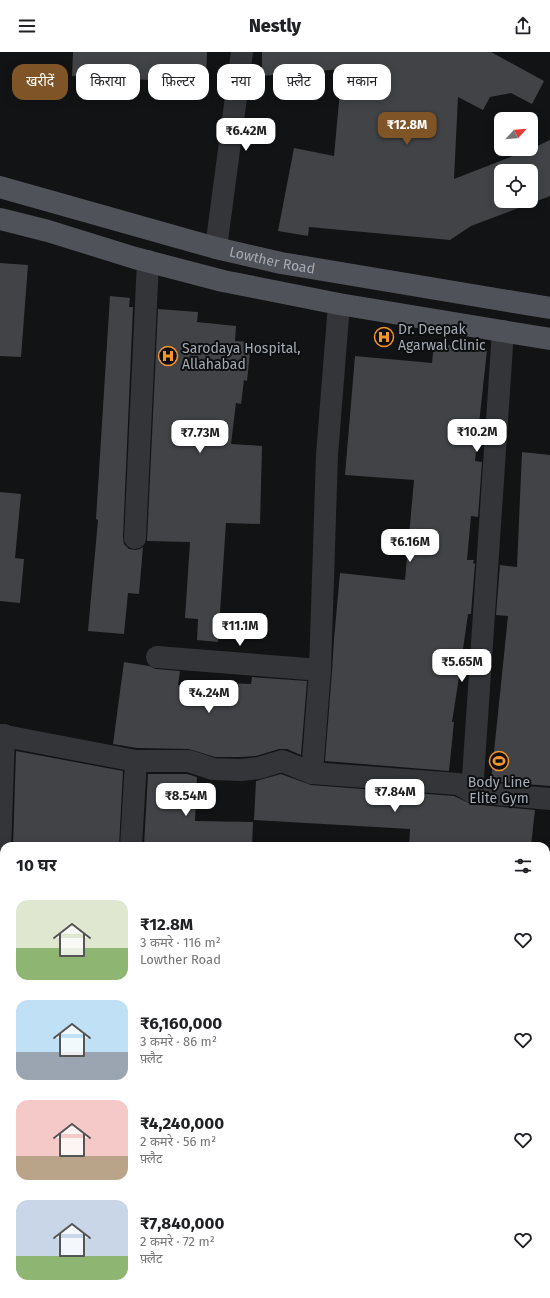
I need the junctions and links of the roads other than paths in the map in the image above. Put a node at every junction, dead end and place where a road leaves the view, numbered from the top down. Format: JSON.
{"nodes":[{"id":1,"x":242,"y":52,"type":"edge"},
{"id":2,"x":0,"y":187,"type":"edge"},
{"id":3,"x":0,"y":219,"type":"edge"},
{"id":4,"x":216,"y":248,"type":"junction"},
{"id":5,"x":148,"y":261,"type":"junction"},
{"id":6,"x":339,"y":304,"type":"junction"},
{"id":7,"x":550,"y":308,"type":"edge"},
{"id":8,"x":503,"y":331,"type":"junction"},
{"id":9,"x":550,"y":338,"type":"edge"},
{"id":10,"x":135,"y":538,"type":"dead end"},
{"id":11,"x":157,"y":656,"type":"dead end"},
{"id":12,"x":320,"y":670,"type":"junction"},
{"id":13,"x":2,"y":735,"type":"edge"},
{"id":14,"x":136,"y":761,"type":"junction"},
{"id":15,"x":312,"y":773,"type":"junction"},
{"id":16,"x":472,"y":792,"type":"junction"},
{"id":17,"x":550,"y":799,"type":"edge"},
{"id":18,"x":0,"y":842,"type":"edge"},
{"id":19,"x":131,"y":842,"type":"edge"}],
"edges":[{"from":1,"to":4,"type":"street"},
{"from":2,"to":4,"type":"main road","name":"Lowther Road"},
{"from":3,"to":5,"type":"main road"},
{"from":4,"to":7,"type":"main road","name":"Lowther Road"},
{"from":5,"to":6,"type":"main road"},
{"from":5,"to":10,"type":"street"},
{"from":6,"to":8,"type":"main road"},
{"from":6,"to":12,"type":"street"},
{"from":8,"to":9,"type":"main road"},
{"from":8,"to":16,"type":"street"},
{"from":11,"to":12,"type":"street"},
{"from":12,"to":15,"type":"street"},
{"from":13,"to":14,"type":"street"},
{"from":13,"to":18,"type":"street"},
{"from":14,"to":15,"type":"street"},
{"from":14,"to":19,"type":"street"},
{"from":15,"to":16,"type":"street"},
{"from":16,"to":17,"type":"street"}]}
